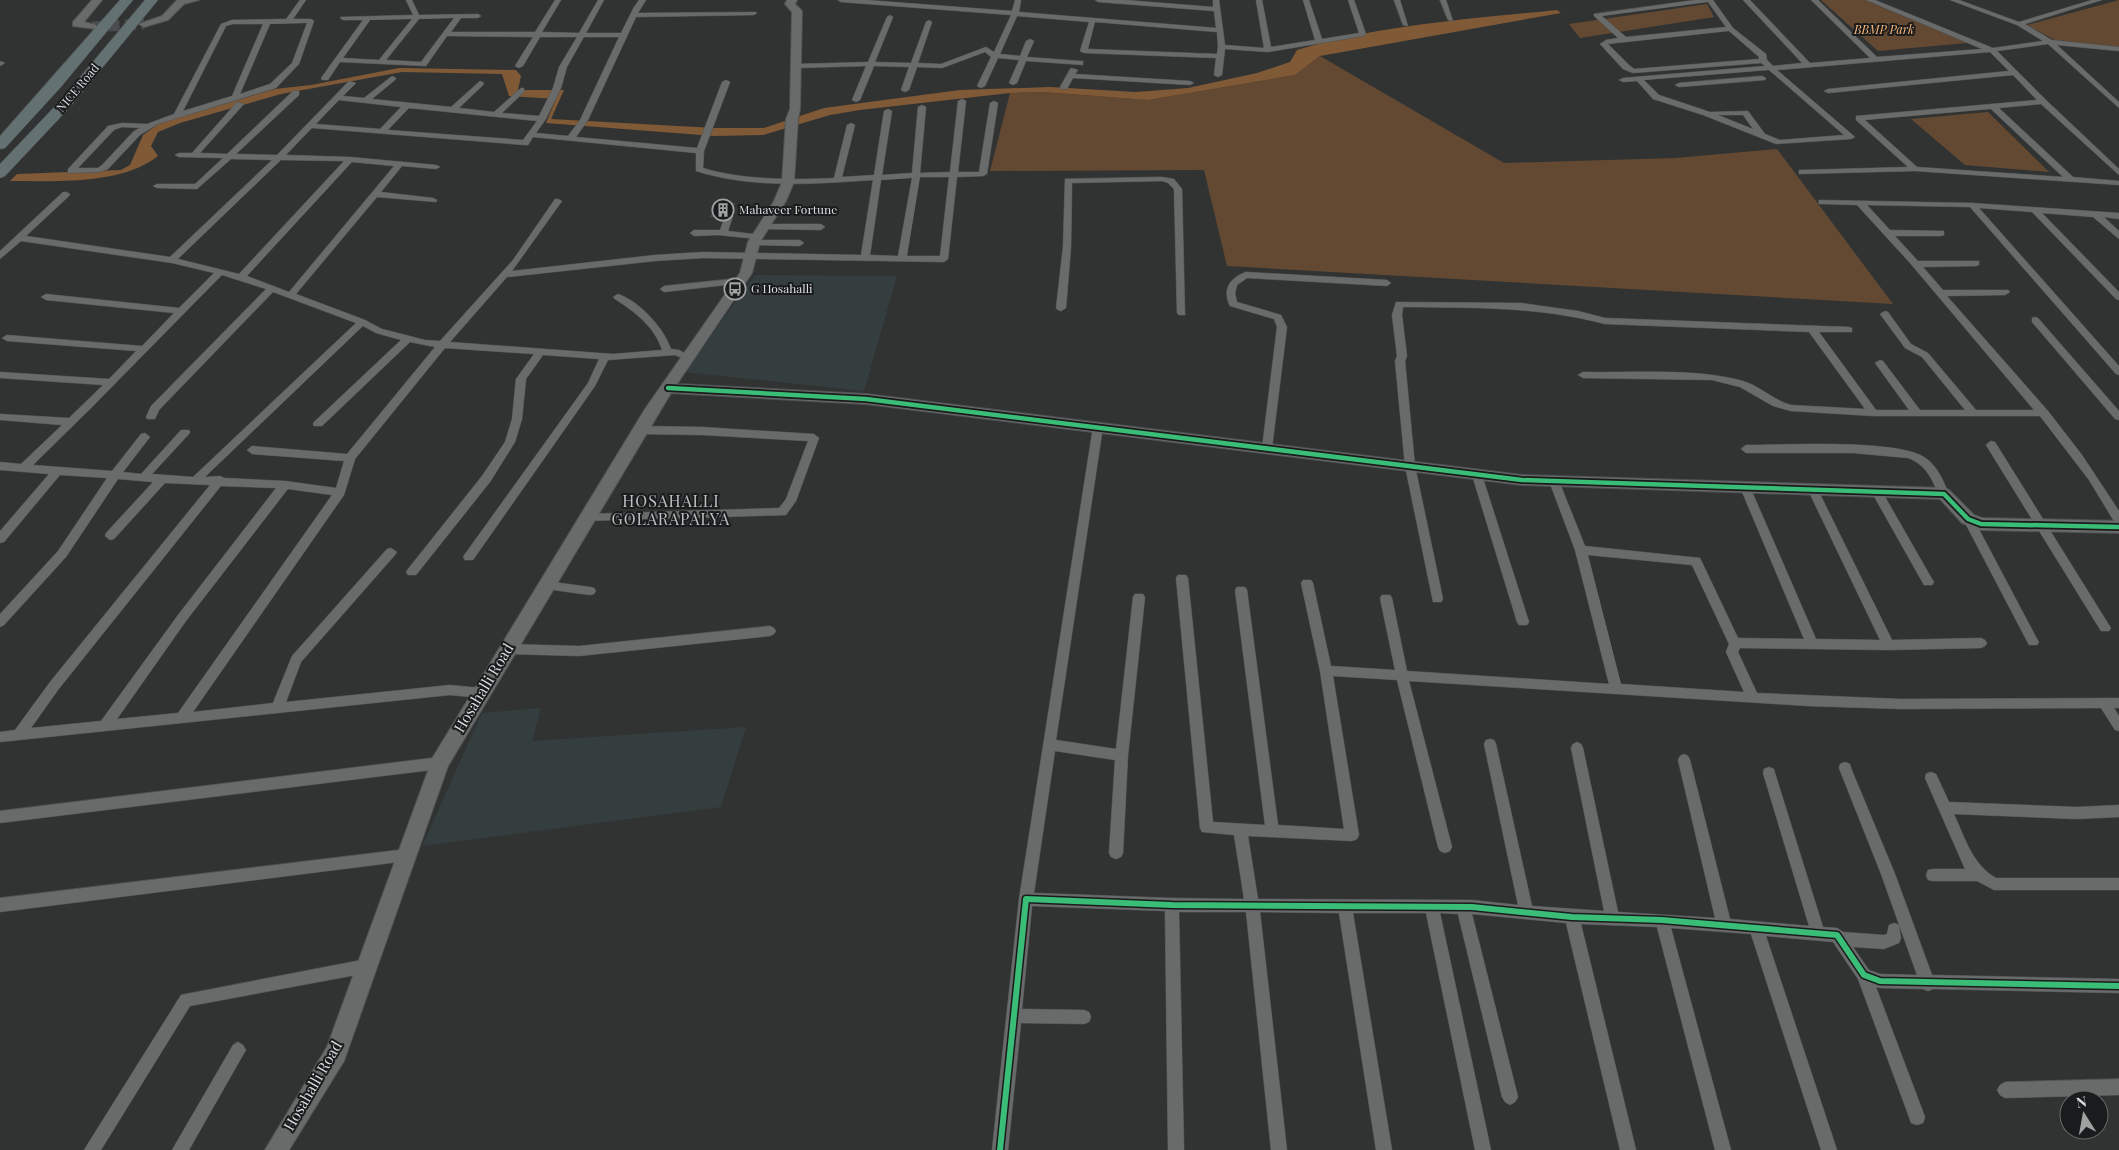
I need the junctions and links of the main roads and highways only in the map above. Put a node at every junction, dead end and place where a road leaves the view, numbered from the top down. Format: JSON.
{"nodes":[{"id":1,"x":127,"y":0,"type":"edge"},
{"id":2,"x":152,"y":0,"type":"edge"},
{"id":3,"x":0,"y":145,"type":"edge"},
{"id":4,"x":0,"y":173,"type":"edge"}],
"edges":[{"from":1,"to":3,"type":"highway","name":"NICE Road"},
{"from":2,"to":4,"type":"highway","name":"NICE Road"}]}
